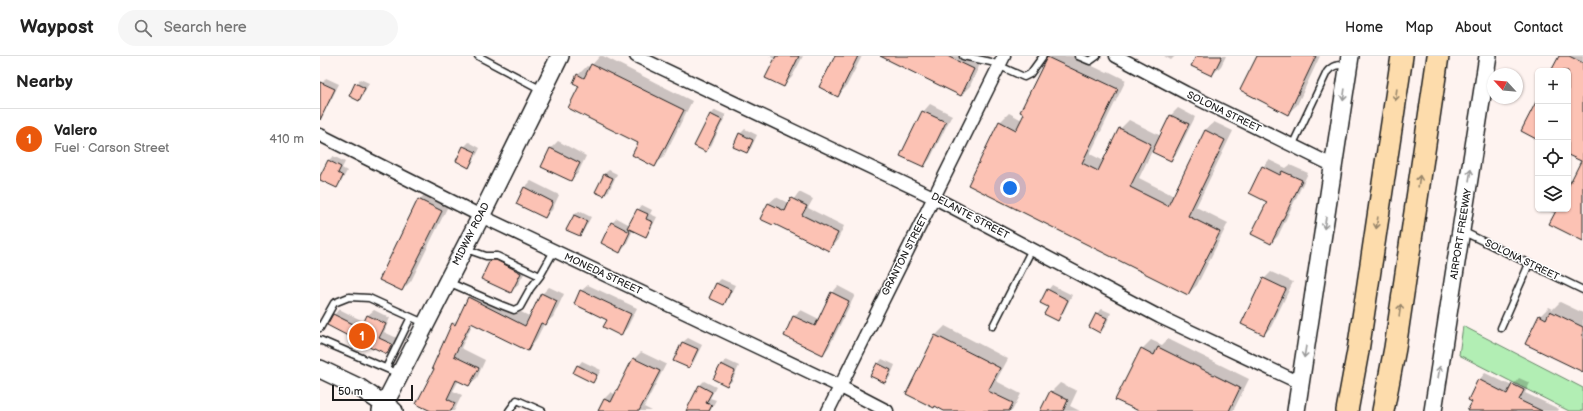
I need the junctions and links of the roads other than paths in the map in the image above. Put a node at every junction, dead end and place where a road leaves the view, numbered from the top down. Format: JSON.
{"nodes":[{"id":1,"x":478,"y":56,"type":"edge"},
{"id":2,"x":560,"y":56,"type":"edge"},
{"id":3,"x":636,"y":56,"type":"edge"},
{"id":4,"x":964,"y":56,"type":"edge"},
{"id":5,"x":1043,"y":56,"type":"edge"},
{"id":6,"x":1078,"y":56,"type":"edge"},
{"id":7,"x":1097,"y":56,"type":"edge"},
{"id":8,"x":1116,"y":56,"type":"edge"},
{"id":9,"x":1402,"y":56,"type":"edge"},
{"id":10,"x":1438,"y":56,"type":"edge"},
{"id":11,"x":1488,"y":56,"type":"edge"},
{"id":12,"x":1350,"y":60,"type":"edge"},
{"id":13,"x":1001,"y":61,"type":"edge"},
{"id":14,"x":543,"y":90,"type":"junction"},
{"id":15,"x":320,"y":135,"type":"edge"},
{"id":16,"x":1292,"y":146,"type":"junction"},
{"id":17,"x":1334,"y":166,"type":"junction"},
{"id":18,"x":935,"y":198,"type":"junction"},
{"id":19,"x":481,"y":216,"type":"junction"},
{"id":20,"x":1461,"y":230,"type":"junction"},
{"id":21,"x":464,"y":248,"type":"junction"},
{"id":22,"x":1032,"y":249,"type":"junction"},
{"id":23,"x":554,"y":251,"type":"junction"},
{"id":24,"x":1529,"y":264,"type":"junction"},
{"id":25,"x":540,"y":276,"type":"junction"},
{"id":26,"x":447,"y":281,"type":"junction"},
{"id":27,"x":1583,"y":290,"type":"edge"},
{"id":28,"x":418,"y":320,"type":"junction"},
{"id":29,"x":993,"y":326,"type":"dead end"},
{"id":30,"x":320,"y":328,"type":"edge"},
{"id":31,"x":1501,"y":328,"type":"dead end"},
{"id":32,"x":320,"y":340,"type":"edge"},
{"id":33,"x":1395,"y":348,"type":"junction"},
{"id":34,"x":1358,"y":351,"type":"junction"},
{"id":35,"x":320,"y":369,"type":"edge"},
{"id":36,"x":393,"y":371,"type":"junction"},
{"id":37,"x":1300,"y":383,"type":"junction"},
{"id":38,"x":839,"y":386,"type":"junction"},
{"id":39,"x":386,"y":409,"type":"edge"},
{"id":40,"x":509,"y":411,"type":"edge"},
{"id":41,"x":542,"y":411,"type":"edge"},
{"id":42,"x":828,"y":411,"type":"edge"},
{"id":43,"x":887,"y":411,"type":"edge"},
{"id":44,"x":1296,"y":411,"type":"edge"},
{"id":45,"x":1334,"y":411,"type":"edge"},
{"id":46,"x":1347,"y":411,"type":"edge"},
{"id":47,"x":1383,"y":411,"type":"edge"},
{"id":48,"x":1395,"y":411,"type":"edge"},
{"id":49,"x":1433,"y":411,"type":"edge"}],
"edges":[{"from":1,"to":14,"type":"lane"},
{"from":2,"to":14,"type":"main road","name":"MIDWAY ROAD"},
{"from":3,"to":18,"type":"street","name":"DELANTE STREET"},
{"from":4,"to":13,"type":"lane"},
{"from":5,"to":13,"type":"lane"},
{"from":6,"to":7,"type":"lane"},
{"from":8,"to":16,"type":"street","name":"SOLONA STREET"},
{"from":9,"to":34,"type":"highway","one_way":true},
{"from":33,"to":10,"type":"highway","one_way":true},
{"from":20,"to":11,"type":"main road","name":"AIRPORT FREEWAY","one_way":true},
{"from":12,"to":16,"type":"lane"},
{"from":12,"to":17,"type":"main road","one_way":true},
{"from":13,"to":18,"type":"street","name":"GRANTON STREET"},
{"from":14,"to":19,"type":"main road","name":"MIDWAY ROAD"},
{"from":15,"to":19,"type":"street","name":"MONEDA STREET"},
{"from":16,"to":17,"type":"street","name":"SOLONA STREET"},
{"from":17,"to":37,"type":"main road","one_way":true},
{"from":18,"to":22,"type":"street","name":"DELANTE STREET"},
{"from":18,"to":38,"type":"street","name":"GRANTON STREET"},
{"from":19,"to":21,"type":"main road","name":"MIDWAY ROAD"},
{"from":19,"to":23,"type":"street","name":"MONEDA STREET"},
{"from":20,"to":24,"type":"lane","name":"SOLONA STREET"},
{"from":49,"to":20,"type":"main road","name":"AIRPORT FREEWAY","one_way":true},
{"from":21,"to":25,"type":"lane"},
{"from":21,"to":26,"type":"main road","name":"MIDWAY ROAD"},
{"from":22,"to":29,"type":"lane"},
{"from":22,"to":37,"type":"street","name":"DELANTE STREET"},
{"from":23,"to":25,"type":"lane"},
{"from":23,"to":38,"type":"street","name":"MONEDA STREET"},
{"from":24,"to":27,"type":"lane","name":"SOLONA STREET"},
{"from":24,"to":31,"type":"lane"},
{"from":25,"to":26,"type":"lane"},
{"from":26,"to":28,"type":"main road","name":"MIDWAY ROAD"},
{"from":28,"to":30,"type":"lane"},
{"from":28,"to":36,"type":"main road","name":"MIDWAY ROAD"},
{"from":32,"to":36,"type":"lane"},
{"from":33,"to":47,"type":"highway"},
{"from":33,"to":48,"type":"highway"},
{"from":34,"to":45,"type":"highway"},
{"from":34,"to":46,"type":"highway"},
{"from":35,"to":39,"type":"main road"},
{"from":36,"to":39,"type":"main road","name":"MIDWAY ROAD"},
{"from":37,"to":44,"type":"main road"},
{"from":38,"to":42,"type":"street","name":"GRANTON STREET"},
{"from":38,"to":43,"type":"street","name":"MONEDA STREET"},
{"from":40,"to":41,"type":"lane"}]}
